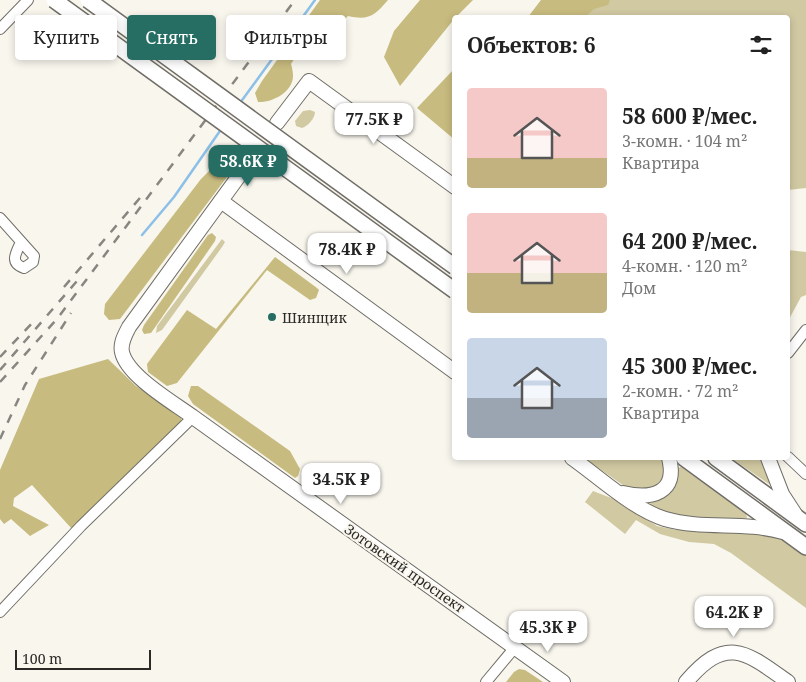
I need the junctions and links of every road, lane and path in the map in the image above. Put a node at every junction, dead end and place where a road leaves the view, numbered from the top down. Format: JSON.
{"nodes":[{"id":1,"x":28,"y":0,"type":"edge"},
{"id":2,"x":54,"y":0,"type":"edge"},
{"id":3,"x":88,"y":0,"type":"edge"},
{"id":4,"x":0,"y":30,"type":"edge"},
{"id":5,"x":277,"y":123,"type":"dead end"},
{"id":6,"x":252,"y":158,"type":"dead end"},
{"id":7,"x":452,"y":185,"type":"edge"},
{"id":8,"x":221,"y":200,"type":"junction"},
{"id":9,"x":0,"y":218,"type":"edge"},
{"id":10,"x":21,"y":242,"type":"dead end"},
{"id":11,"x":452,"y":265,"type":"edge"},
{"id":12,"x":452,"y":289,"type":"edge"},
{"id":13,"x":806,"y":330,"type":"edge"},
{"id":14,"x":790,"y":350,"type":"edge"},
{"id":15,"x":452,"y":370,"type":"edge"},
{"id":16,"x":193,"y":417,"type":"junction"},
{"id":17,"x":790,"y":459,"type":"edge"},
{"id":18,"x":575,"y":460,"type":"edge"},
{"id":19,"x":670,"y":460,"type":"edge"},
{"id":20,"x":687,"y":460,"type":"edge"},
{"id":21,"x":719,"y":460,"type":"edge"},
{"id":22,"x":769,"y":460,"type":"edge"},
{"id":23,"x":806,"y":474,"type":"edge"},
{"id":24,"x":620,"y":493,"type":"junction"},
{"id":25,"x":802,"y":522,"type":"edge"},
{"id":26,"x":786,"y":533,"type":"junction"},
{"id":27,"x":806,"y":547,"type":"edge"},
{"id":28,"x":0,"y":612,"type":"edge"},
{"id":29,"x":516,"y":646,"type":"junction"},
{"id":30,"x":486,"y":682,"type":"edge"},
{"id":31,"x":563,"y":682,"type":"edge"},
{"id":32,"x":686,"y":682,"type":"edge"},
{"id":33,"x":788,"y":682,"type":"edge"}],
"edges":[{"from":1,"to":4,"type":"street"},
{"from":2,"to":12,"type":"main road","bridge":true},
{"from":3,"to":11,"type":"main road","bridge":true},
{"from":5,"to":7,"type":"street"},
{"from":6,"to":8,"type":"street","name":"Зотовский проспект"},
{"from":8,"to":15,"type":"street"},
{"from":8,"to":16,"type":"street","name":"Зотовский проспект"},
{"from":9,"to":10,"type":"street"},
{"from":13,"to":14,"type":"street"},
{"from":16,"to":28,"type":"street"},
{"from":16,"to":29,"type":"street","name":"Зотовский проспект"},
{"from":17,"to":23,"type":"street"},
{"from":18,"to":24,"type":"street"},
{"from":19,"to":24,"type":"street"},
{"from":20,"to":26,"type":"main road"},
{"from":21,"to":25,"type":"main road"},
{"from":22,"to":25,"type":"street"},
{"from":24,"to":26,"type":"street"},
{"from":26,"to":27,"type":"main road"},
{"from":29,"to":30,"type":"street"},
{"from":29,"to":31,"type":"street","name":"Зотовский проспект"},
{"from":32,"to":33,"type":"street"}]}
